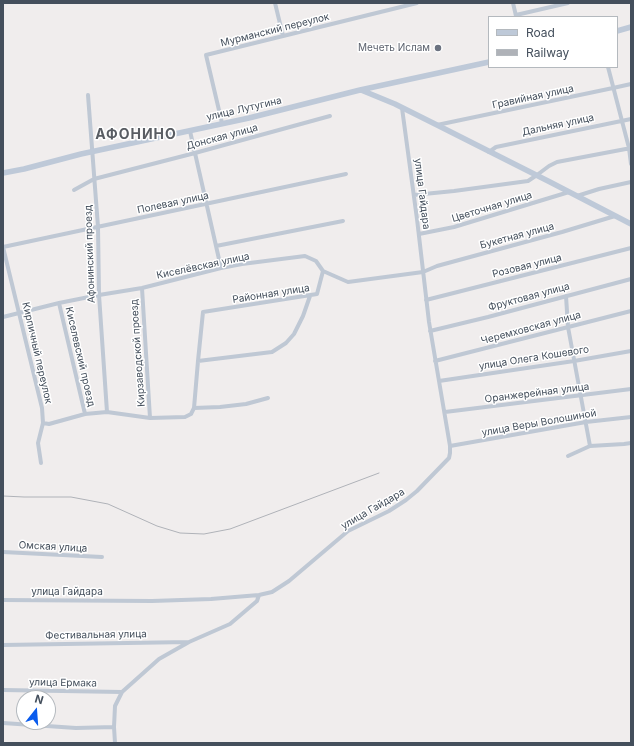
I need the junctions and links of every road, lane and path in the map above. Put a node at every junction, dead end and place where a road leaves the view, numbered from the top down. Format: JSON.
{"nodes":[{"id":1,"x":274,"y":3,"type":"edge"},
{"id":2,"x":417,"y":3,"type":"edge"},
{"id":3,"x":513,"y":3,"type":"edge"},
{"id":4,"x":568,"y":3,"type":"edge"},
{"id":5,"x":516,"y":16,"type":"edge"},
{"id":6,"x":631,"y":27,"type":"edge"},
{"id":7,"x":618,"y":31,"type":"edge"},
{"id":8,"x":283,"y":36,"type":"junction"},
{"id":9,"x":488,"y":62,"type":"edge"},
{"id":10,"x":608,"y":68,"type":"edge"},
{"id":11,"x":631,"y":84,"type":"edge"},
{"id":12,"x":614,"y":88,"type":"junction"},
{"id":13,"x":360,"y":90,"type":"junction"},
{"id":14,"x":88,"y":95,"type":"dead end"},
{"id":15,"x":402,"y":108,"type":"junction"},
{"id":16,"x":330,"y":116,"type":"dead end"},
{"id":17,"x":631,"y":118,"type":"edge"},
{"id":18,"x":622,"y":120,"type":"junction"},
{"id":19,"x":222,"y":123,"type":"junction"},
{"id":20,"x":437,"y":125,"type":"junction"},
{"id":21,"x":190,"y":130,"type":"junction"},
{"id":22,"x":630,"y":148,"type":"edge"},
{"id":23,"x":92,"y":152,"type":"junction"},
{"id":24,"x":489,"y":152,"type":"junction"},
{"id":25,"x":195,"y":153,"type":"junction"},
{"id":26,"x":631,"y":164,"type":"edge"},
{"id":27,"x":3,"y":173,"type":"edge"},
{"id":28,"x":346,"y":174,"type":"dead end"},
{"id":29,"x":537,"y":175,"type":"junction"},
{"id":30,"x":94,"y":180,"type":"junction"},
{"id":31,"x":631,"y":182,"type":"edge"},
{"id":32,"x":74,"y":190,"type":"dead end"},
{"id":33,"x":569,"y":192,"type":"junction"},
{"id":34,"x":414,"y":195,"type":"junction"},
{"id":35,"x":577,"y":196,"type":"junction"},
{"id":36,"x":206,"y":204,"type":"junction"},
{"id":37,"x":615,"y":216,"type":"junction"},
{"id":38,"x":343,"y":221,"type":"dead end"},
{"id":39,"x":630,"y":222,"type":"edge"},
{"id":40,"x":98,"y":227,"type":"junction"},
{"id":41,"x":419,"y":234,"type":"junction"},
{"id":42,"x":216,"y":246,"type":"junction"},
{"id":43,"x":3,"y":247,"type":"edge"},
{"id":44,"x":631,"y":248,"type":"edge"},
{"id":45,"x":4,"y":253,"type":"edge"},
{"id":46,"x":221,"y":268,"type":"junction"},
{"id":47,"x":323,"y":271,"type":"junction"},
{"id":48,"x":423,"y":272,"type":"junction"},
{"id":49,"x":631,"y":279,"type":"edge"},
{"id":50,"x":142,"y":288,"type":"junction"},
{"id":51,"x":99,"y":295,"type":"junction"},
{"id":52,"x":310,"y":296,"type":"junction"},
{"id":53,"x":566,"y":296,"type":"junction"},
{"id":54,"x":426,"y":300,"type":"junction"},
{"id":55,"x":59,"y":303,"type":"junction"},
{"id":56,"x":631,"y":311,"type":"edge"},
{"id":57,"x":19,"y":313,"type":"junction"},
{"id":58,"x":3,"y":317,"type":"edge"},
{"id":59,"x":568,"y":327,"type":"junction"},
{"id":60,"x":430,"y":331,"type":"junction"},
{"id":61,"x":631,"y":351,"type":"edge"},
{"id":62,"x":198,"y":361,"type":"junction"},
{"id":63,"x":435,"y":361,"type":"junction"},
{"id":64,"x":574,"y":361,"type":"junction"},
{"id":65,"x":439,"y":381,"type":"junction"},
{"id":66,"x":631,"y":389,"type":"edge"},
{"id":67,"x":581,"y":395,"type":"junction"},
{"id":68,"x":268,"y":398,"type":"dead end"},
{"id":69,"x":194,"y":408,"type":"junction"},
{"id":70,"x":107,"y":412,"type":"junction"},
{"id":71,"x":445,"y":412,"type":"junction"},
{"id":72,"x":85,"y":414,"type":"junction"},
{"id":73,"x":631,"y":417,"type":"edge"},
{"id":74,"x":150,"y":418,"type":"junction"},
{"id":75,"x":586,"y":422,"type":"junction"},
{"id":76,"x":43,"y":423,"type":"junction"},
{"id":77,"x":631,"y":443,"type":"edge"},
{"id":78,"x":450,"y":446,"type":"junction"},
{"id":79,"x":590,"y":446,"type":"junction"},
{"id":80,"x":568,"y":456,"type":"dead end"},
{"id":81,"x":40,"y":463,"type":"dead end"},
{"id":82,"x":3,"y":552,"type":"edge"},
{"id":83,"x":102,"y":557,"type":"dead end"},
{"id":84,"x":259,"y":595,"type":"junction"},
{"id":85,"x":3,"y":600,"type":"edge"},
{"id":86,"x":189,"y":642,"type":"junction"},
{"id":87,"x":3,"y":645,"type":"edge"},
{"id":88,"x":3,"y":690,"type":"edge"},
{"id":89,"x":122,"y":692,"type":"junction"},
{"id":90,"x":3,"y":724,"type":"edge"},
{"id":91,"x":114,"y":727,"type":"junction"},
{"id":92,"x":115,"y":743,"type":"edge"}],
"edges":[{"from":1,"to":8,"type":"street"},
{"from":2,"to":8,"type":"street","name":"Мурманский переулок"},
{"from":3,"to":5,"type":"street"},
{"from":4,"to":5,"type":"street"},
{"from":6,"to":7,"type":"main road"},
{"from":8,"to":19,"type":"street","name":"Мурманский переулок"},
{"from":9,"to":13,"type":"main road","name":"улица Лутугина"},
{"from":10,"to":12,"type":"street"},
{"from":11,"to":12,"type":"street","name":"Гравийная улица"},
{"from":12,"to":18,"type":"street"},
{"from":12,"to":20,"type":"street","name":"Гравийная улица"},
{"from":13,"to":15,"type":"main road"},
{"from":13,"to":19,"type":"main road","name":"улица Лутугина"},
{"from":14,"to":23,"type":"street","name":"Афонинский проезд"},
{"from":15,"to":20,"type":"main road"},
{"from":15,"to":34,"type":"street","name":"улица Гайдара"},
{"from":16,"to":25,"type":"street","name":"Донская улица"},
{"from":17,"to":18,"type":"street","name":"Дальняя улица"},
{"from":18,"to":22,"type":"street"},
{"from":18,"to":24,"type":"street","name":"Дальняя улица"},
{"from":19,"to":21,"type":"main road","name":"улица Лутугина"},
{"from":20,"to":24,"type":"main road"},
{"from":21,"to":23,"type":"main road","name":"улица Лутугина"},
{"from":21,"to":25,"type":"street"},
{"from":22,"to":26,"type":"street"},
{"from":22,"to":29,"type":"street"},
{"from":23,"to":27,"type":"main road","name":"улица Лутугина"},
{"from":23,"to":30,"type":"street","name":"Афонинский проезд"},
{"from":24,"to":29,"type":"main road"},
{"from":25,"to":30,"type":"street","name":"Донская улица"},
{"from":25,"to":36,"type":"street"},
{"from":28,"to":36,"type":"street","name":"Полевая улица"},
{"from":29,"to":33,"type":"main road"},
{"from":29,"to":34,"type":"street"},
{"from":30,"to":32,"type":"street","name":"Донская улица"},
{"from":30,"to":40,"type":"street","name":"Афонинский проезд"},
{"from":31,"to":35,"type":"street"},
{"from":33,"to":35,"type":"main road"},
{"from":33,"to":41,"type":"street","name":"Цветочная улица"},
{"from":34,"to":41,"type":"street","name":"улица Гайдара"},
{"from":35,"to":37,"type":"main road"},
{"from":36,"to":40,"type":"street","name":"Полевая улица"},
{"from":36,"to":42,"type":"street"},
{"from":37,"to":39,"type":"main road"},
{"from":37,"to":48,"type":"street","name":"Букетная улица"},
{"from":38,"to":42,"type":"street"},
{"from":40,"to":43,"type":"street","name":"Полевая улица"},
{"from":40,"to":51,"type":"street","name":"Афонинский проезд"},
{"from":41,"to":48,"type":"street","name":"улица Гайдара"},
{"from":42,"to":46,"type":"street"},
{"from":43,"to":45,"type":"street","name":"Кирпичный переулок"},
{"from":44,"to":54,"type":"street","name":"Розовая улица"},
{"from":45,"to":57,"type":"street","name":"Кирпичный переулок"},
{"from":46,"to":47,"type":"street","name":"Киселёвская улица"},
{"from":46,"to":50,"type":"street","name":"Киселёвская улица"},
{"from":47,"to":48,"type":"street","name":"Киселёвская улица"},
{"from":47,"to":52,"type":"street","name":"Районная улица"},
{"from":48,"to":54,"type":"street","name":"улица Гайдара"},
{"from":49,"to":53,"type":"street","name":"Фруктовая улица"},
{"from":50,"to":51,"type":"street","name":"Киселёвская улица"},
{"from":50,"to":74,"type":"street","name":"Кирзаводской проезд"},
{"from":51,"to":55,"type":"street","name":"Киселёвская улица"},
{"from":51,"to":70,"type":"street","name":"Афонинский проезд"},
{"from":52,"to":62,"type":"street"},
{"from":52,"to":62,"type":"street","name":"Районная улица"},
{"from":53,"to":59,"type":"street"},
{"from":53,"to":60,"type":"street","name":"Фруктовая улица"},
{"from":54,"to":60,"type":"street","name":"улица Гайдара"},
{"from":55,"to":57,"type":"street","name":"Киселёвская улица"},
{"from":55,"to":72,"type":"street","name":"Киселевский проезд"},
{"from":56,"to":59,"type":"street","name":"Черемховская улица"},
{"from":57,"to":58,"type":"street","name":"Киселёвская улица"},
{"from":57,"to":76,"type":"street","name":"Кирпичный переулок"},
{"from":59,"to":63,"type":"street","name":"Черемховская улица"},
{"from":59,"to":64,"type":"street"},
{"from":60,"to":63,"type":"street","name":"улица Гайдара"},
{"from":61,"to":64,"type":"street","name":"улица Олега Кошевого"},
{"from":62,"to":69,"type":"street"},
{"from":63,"to":65,"type":"street","name":"улица Гайдара"},
{"from":64,"to":65,"type":"street","name":"улица Олега Кошевого"},
{"from":64,"to":67,"type":"street"},
{"from":65,"to":71,"type":"street","name":"улица Гайдара"},
{"from":66,"to":67,"type":"street","name":"Оранжерейная улица"},
{"from":67,"to":71,"type":"street","name":"Оранжерейная улица"},
{"from":67,"to":75,"type":"street"},
{"from":68,"to":69,"type":"street"},
{"from":69,"to":74,"type":"street"},
{"from":70,"to":72,"type":"street"},
{"from":70,"to":74,"type":"street"},
{"from":71,"to":78,"type":"street","name":"улица Гайдара"},
{"from":72,"to":76,"type":"street"},
{"from":73,"to":75,"type":"street","name":"улица Веры Волошиной"},
{"from":75,"to":78,"type":"street","name":"улица Веры Волошиной"},
{"from":75,"to":79,"type":"street"},
{"from":76,"to":81,"type":"street","name":"Кирпичный переулок"},
{"from":77,"to":79,"type":"street"},
{"from":78,"to":84,"type":"street","name":"улица Гайдара"},
{"from":79,"to":80,"type":"street"},
{"from":82,"to":83,"type":"street","name":"Омская улица"},
{"from":84,"to":85,"type":"street","name":"улица Гайдара"},
{"from":84,"to":86,"type":"street"},
{"from":86,"to":87,"type":"street","name":"Фестивальная улица"},
{"from":86,"to":89,"type":"street"},
{"from":88,"to":89,"type":"street","name":"улица Ермака"},
{"from":89,"to":91,"type":"street"},
{"from":90,"to":91,"type":"street"},
{"from":91,"to":92,"type":"street"}]}
